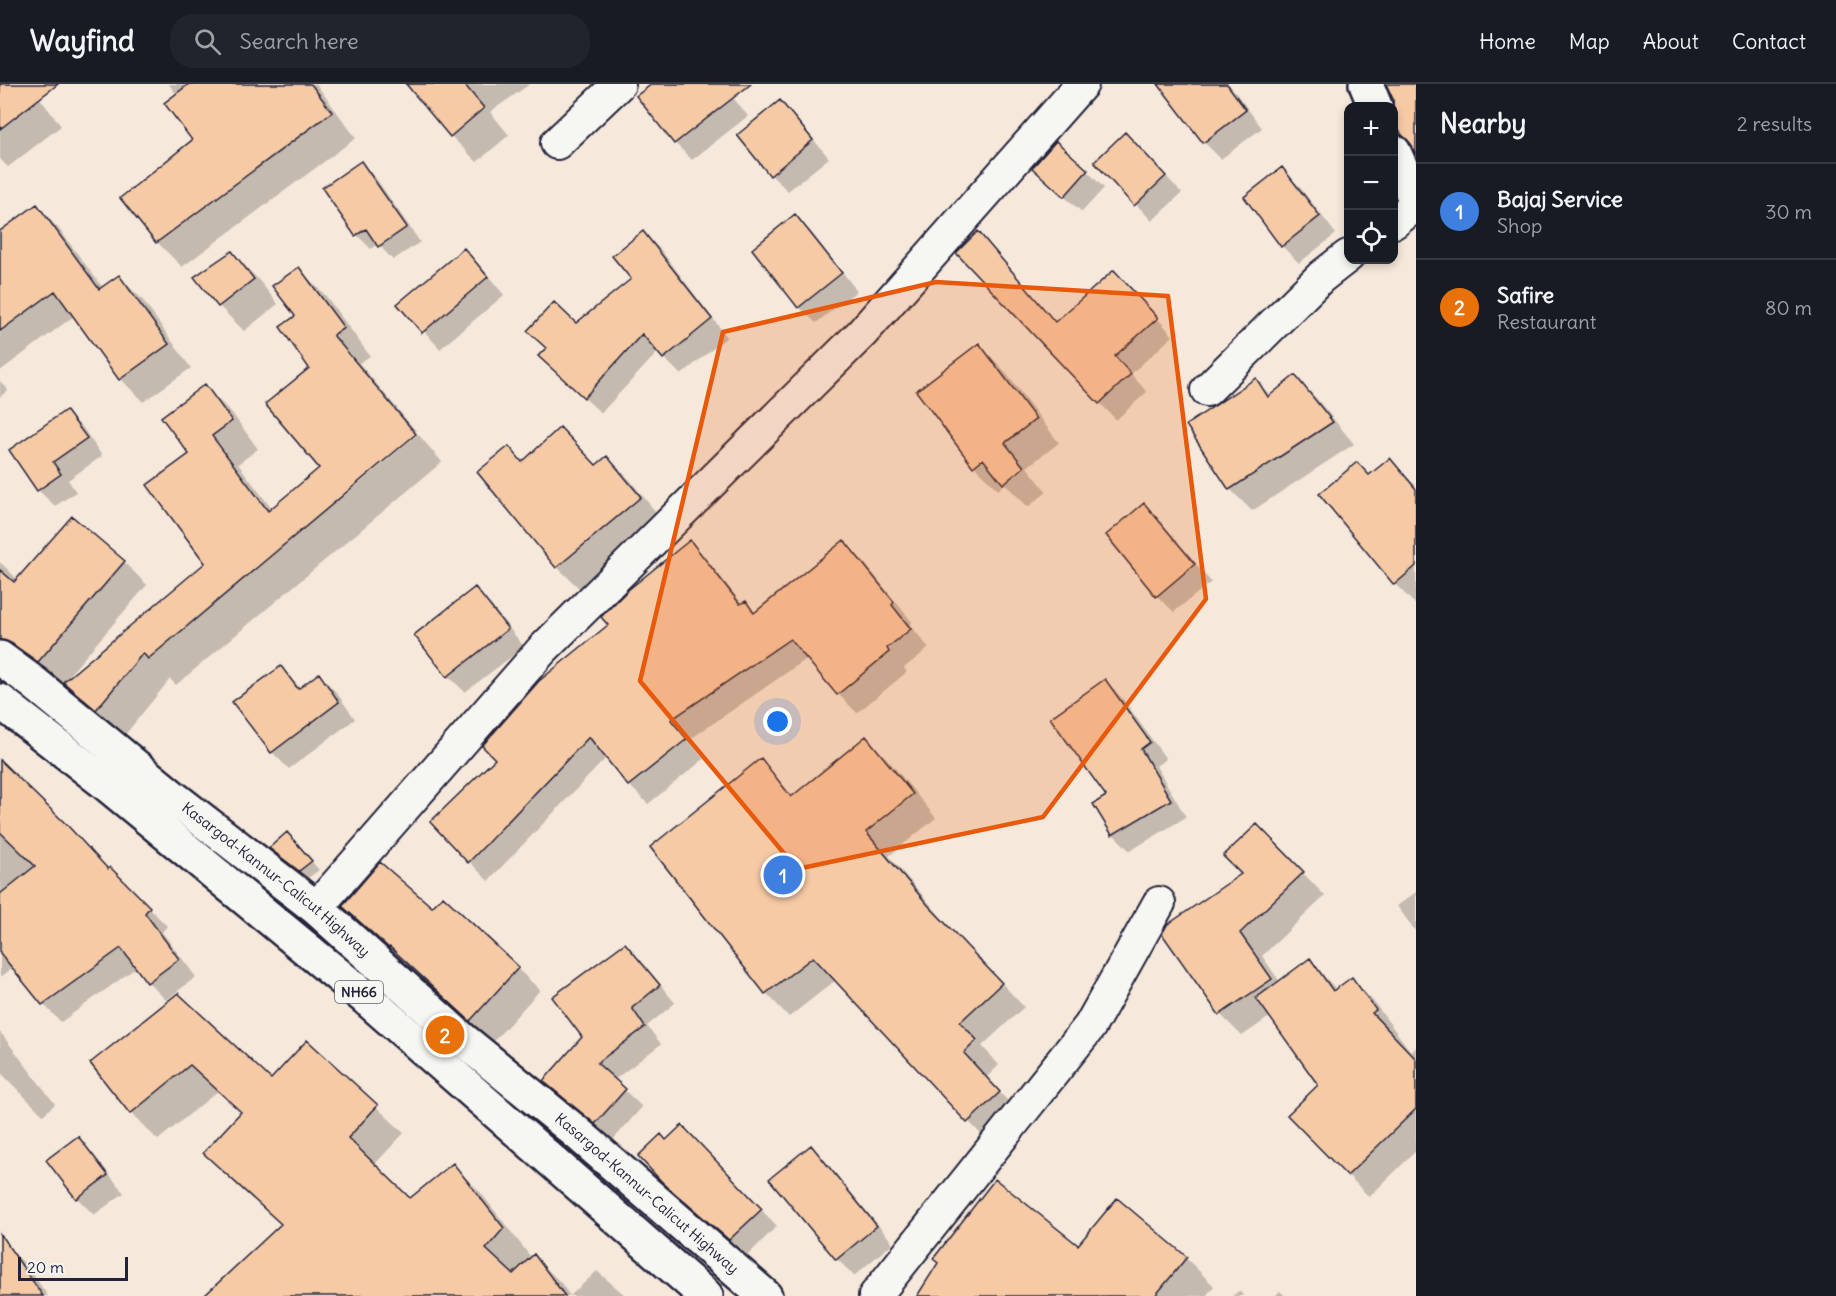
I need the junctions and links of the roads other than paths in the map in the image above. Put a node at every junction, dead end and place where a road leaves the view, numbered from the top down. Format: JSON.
{"nodes":[{"id":1,"x":619,"y":84,"type":"edge"},
{"id":2,"x":1082,"y":84,"type":"edge"},
{"id":3,"x":1366,"y":84,"type":"edge"},
{"id":4,"x":1373,"y":102,"type":"edge"},
{"id":5,"x":557,"y":143,"type":"dead end"},
{"id":6,"x":1396,"y":156,"type":"edge"},
{"id":7,"x":1416,"y":203,"type":"edge"},
{"id":8,"x":1398,"y":219,"type":"edge"},
{"id":9,"x":1344,"y":258,"type":"edge"},
{"id":10,"x":1207,"y":390,"type":"dead end"},
{"id":11,"x":0,"y":658,"type":"edge"},
{"id":12,"x":0,"y":701,"type":"edge"},
{"id":13,"x":1159,"y":903,"type":"dead end"},
{"id":14,"x":316,"y":908,"type":"junction"},
{"id":15,"x":706,"y":1296,"type":"edge"},
{"id":16,"x":765,"y":1296,"type":"edge"},
{"id":17,"x":876,"y":1296,"type":"edge"}],
"edges":[{"from":1,"to":5,"type":"street"},
{"from":2,"to":14,"type":"street"},
{"from":3,"to":4,"type":"main road"},
{"from":6,"to":7,"type":"main road"},
{"from":7,"to":8,"type":"street"},
{"from":9,"to":10,"type":"street"},
{"from":11,"to":14,"type":"main road","name":"Kasargod-Kannur-Calicut Highway","number":"NH66"},
{"from":12,"to":15,"type":"main road","number":"NH66"},
{"from":13,"to":17,"type":"street"},
{"from":14,"to":16,"type":"main road","name":"Kasargod-Kannur-Calicut Highway","number":"NH66"}]}
